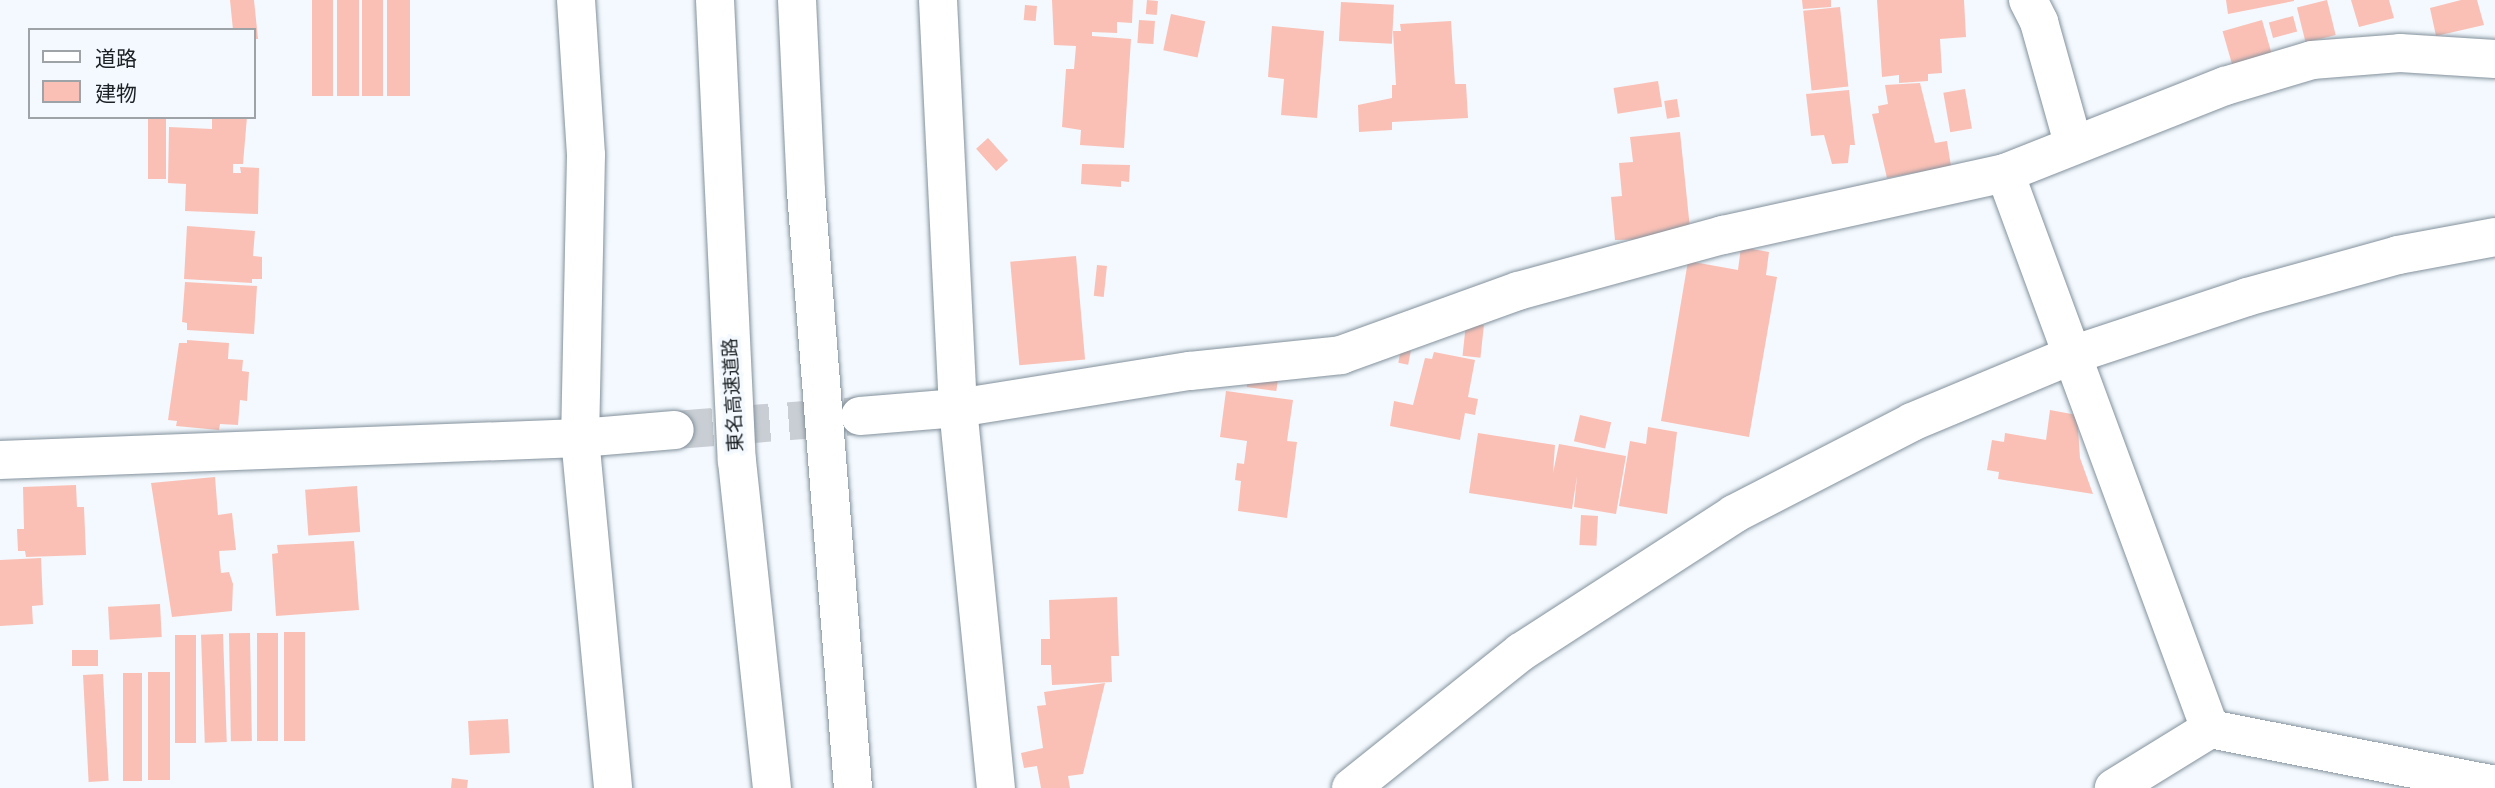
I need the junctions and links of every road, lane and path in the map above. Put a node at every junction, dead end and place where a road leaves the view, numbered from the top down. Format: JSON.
{"nodes":[{"id":1,"x":576,"y":0,"type":"edge"},
{"id":2,"x":715,"y":0,"type":"edge"},
{"id":3,"x":797,"y":0,"type":"edge"},
{"id":4,"x":938,"y":0,"type":"edge"},
{"id":5,"x":2028,"y":0,"type":"edge"},
{"id":6,"x":2495,"y":59,"type":"edge"},
{"id":7,"x":2073,"y":144,"type":"junction"},
{"id":8,"x":2005,"y":173,"type":"junction"},
{"id":9,"x":2495,"y":237,"type":"edge"},
{"id":10,"x":2072,"y":355,"type":"junction"},
{"id":11,"x":958,"y":408,"type":"junction"},
{"id":12,"x":860,"y":416,"type":"tunnel mouth"},
{"id":13,"x":676,"y":430,"type":"tunnel mouth"},
{"id":14,"x":580,"y":438,"type":"junction"},
{"id":15,"x":0,"y":460,"type":"edge"},
{"id":16,"x":2210,"y":729,"type":"junction"},
{"id":17,"x":2495,"y":785,"type":"edge"},
{"id":18,"x":613,"y":788,"type":"edge"},
{"id":19,"x":772,"y":788,"type":"edge"},
{"id":20,"x":853,"y":788,"type":"edge"},
{"id":21,"x":996,"y":788,"type":"edge"},
{"id":22,"x":1351,"y":788,"type":"edge"},
{"id":23,"x":2114,"y":788,"type":"edge"}],
"edges":[{"from":1,"to":14,"type":"main road"},
{"from":2,"to":19,"type":"main road","name":"東名高速道路"},
{"from":3,"to":20,"type":"main road"},
{"from":4,"to":11,"type":"main road"},
{"from":5,"to":7,"type":"main road"},
{"from":6,"to":7,"type":"main road"},
{"from":7,"to":8,"type":"main road"},
{"from":8,"to":10,"type":"main road"},
{"from":8,"to":11,"type":"main road"},
{"from":9,"to":10,"type":"main road"},
{"from":10,"to":16,"type":"main road"},
{"from":10,"to":22,"type":"main road"},
{"from":11,"to":12,"type":"main road"},
{"from":11,"to":21,"type":"main road"},
{"from":13,"to":14,"type":"main road"},
{"from":14,"to":15,"type":"main road"},
{"from":14,"to":18,"type":"main road"},
{"from":16,"to":17,"type":"main road"},
{"from":16,"to":23,"type":"main road"}]}
